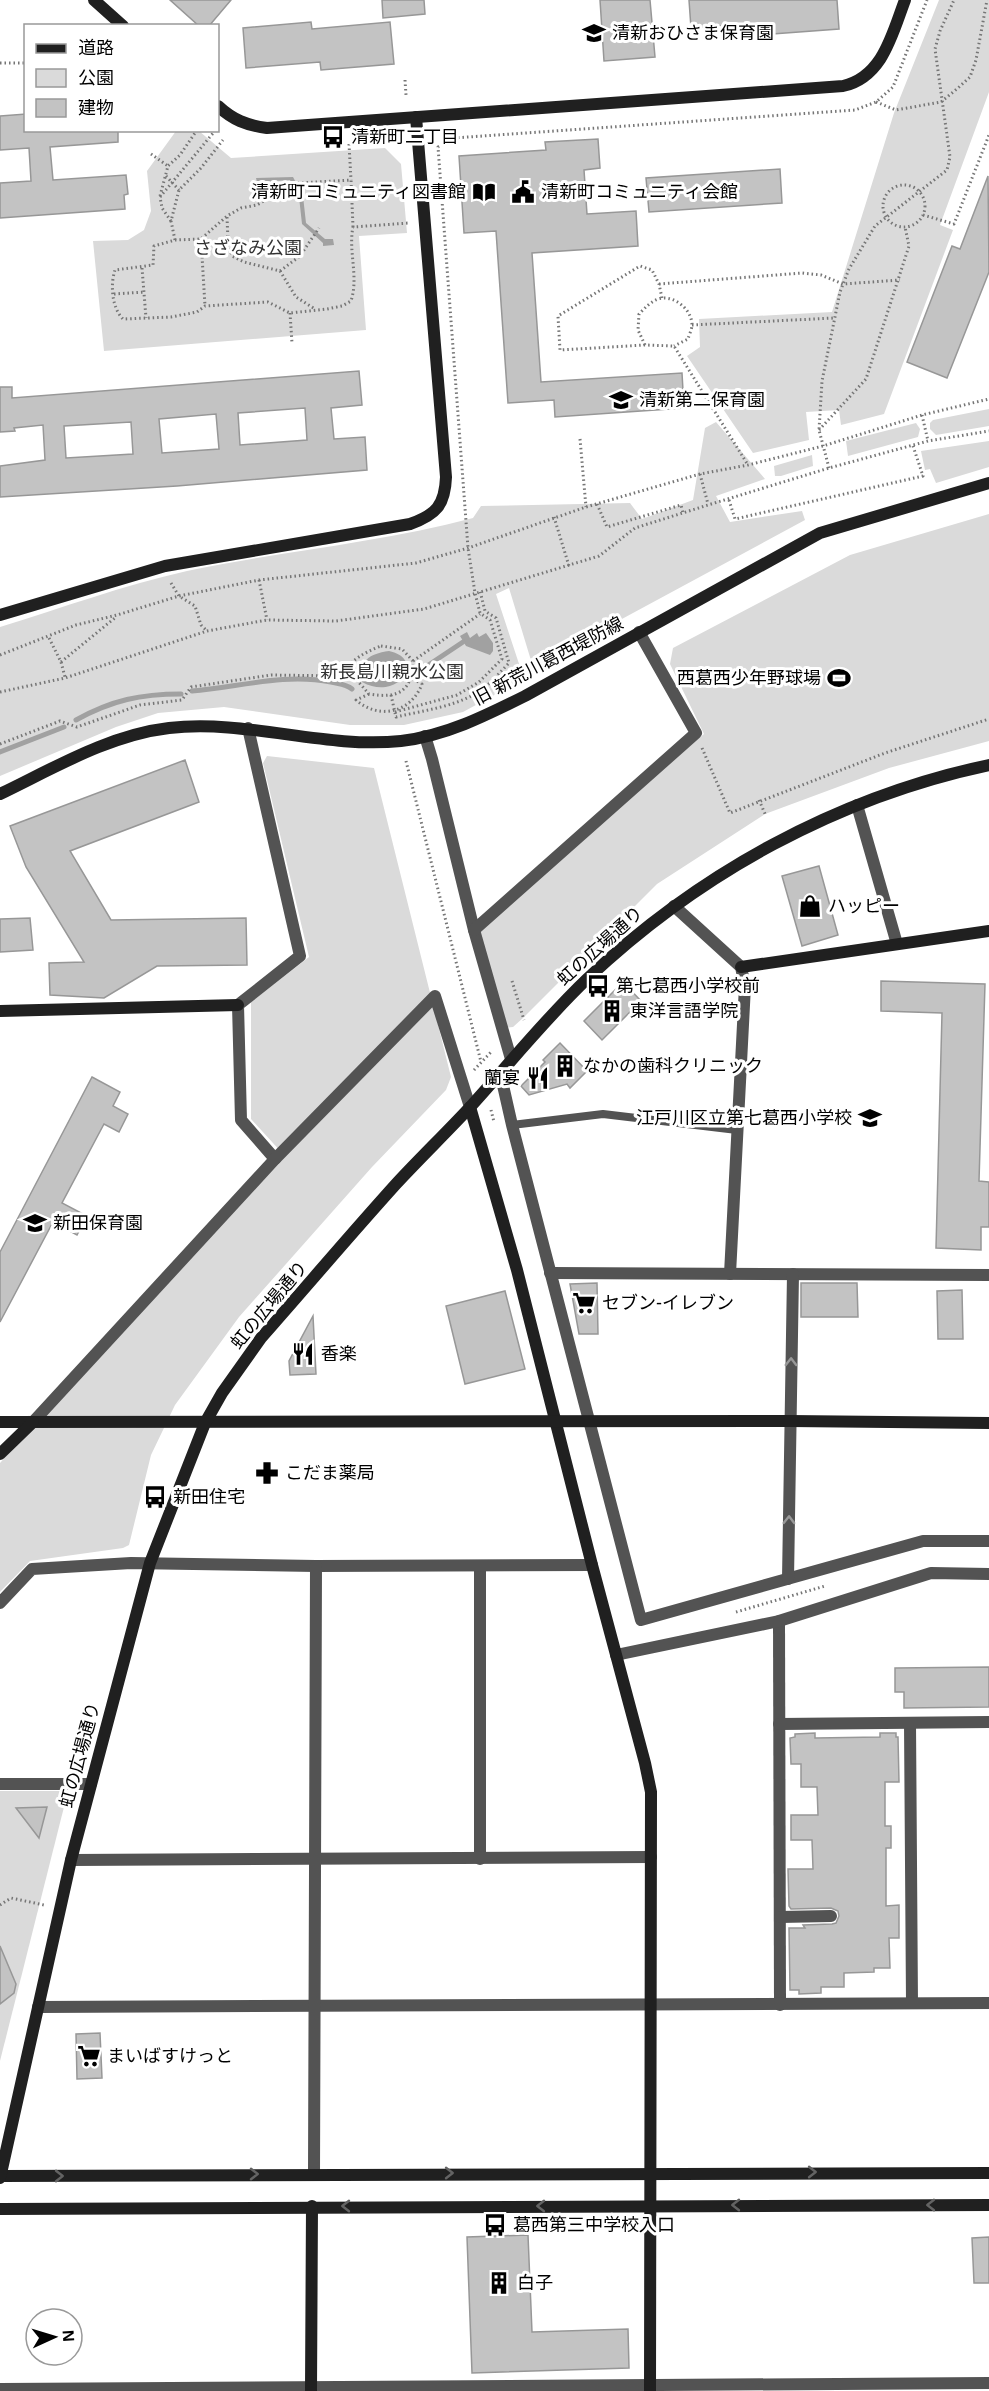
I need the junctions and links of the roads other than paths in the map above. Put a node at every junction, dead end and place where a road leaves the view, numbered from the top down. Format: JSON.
{"nodes":[{"id":1,"x":94,"y":0,"type":"edge"},
{"id":2,"x":905,"y":0,"type":"edge"},
{"id":3,"x":121,"y":24,"type":"edge"},
{"id":4,"x":219,"y":107,"type":"edge"},
{"id":5,"x":416,"y":117,"type":"junction"},
{"id":6,"x":989,"y":483,"type":"edge"},
{"id":7,"x":0,"y":615,"type":"edge"},
{"id":8,"x":639,"y":632,"type":"junction"},
{"id":9,"x":248,"y":728,"type":"junction"},
{"id":10,"x":424,"y":736,"type":"junction"},
{"id":11,"x":989,"y":765,"type":"edge"},
{"id":12,"x":0,"y":794,"type":"edge"},
{"id":13,"x":857,"y":805,"type":"junction"},
{"id":14,"x":674,"y":906,"type":"junction"},
{"id":15,"x":474,"y":930,"type":"junction"},
{"id":16,"x":989,"y":931,"type":"edge"},
{"id":17,"x":897,"y":944,"type":"junction"},
{"id":18,"x":741,"y":967,"type":"junction"},
{"id":19,"x":238,"y":1005,"type":"junction"},
{"id":20,"x":0,"y":1011,"type":"edge"},
{"id":21,"x":511,"y":1059,"type":"junction"},
{"id":22,"x":500,"y":1072,"type":"junction"},
{"id":23,"x":470,"y":1107,"type":"junction"},
{"id":24,"x":512,"y":1125,"type":"junction"},
{"id":25,"x":737,"y":1130,"type":"junction"},
{"id":26,"x":275,"y":1159,"type":"junction"},
{"id":27,"x":550,"y":1273,"type":"junction"},
{"id":28,"x":730,"y":1274,"type":"junction"},
{"id":29,"x":793,"y":1274,"type":"junction"},
{"id":30,"x":989,"y":1275,"type":"edge"},
{"id":31,"x":556,"y":1421,"type":"junction"},
{"id":32,"x":589,"y":1421,"type":"junction"},
{"id":33,"x":790,"y":1421,"type":"junction"},
{"id":34,"x":0,"y":1422,"type":"edge"},
{"id":35,"x":33,"y":1422,"type":"junction"},
{"id":36,"x":205,"y":1423,"type":"junction"},
{"id":37,"x":989,"y":1423,"type":"edge"},
{"id":38,"x":0,"y":1455,"type":"edge"},
{"id":39,"x":989,"y":1541,"type":"edge"},
{"id":40,"x":150,"y":1563,"type":"junction"},
{"id":41,"x":592,"y":1565,"type":"junction"},
{"id":42,"x":316,"y":1566,"type":"junction"},
{"id":43,"x":480,"y":1566,"type":"junction"},
{"id":44,"x":989,"y":1574,"type":"edge"},
{"id":45,"x":788,"y":1579,"type":"junction"},
{"id":46,"x":0,"y":1603,"type":"edge"},
{"id":47,"x":779,"y":1622,"type":"junction"},
{"id":48,"x":616,"y":1655,"type":"junction"},
{"id":49,"x":989,"y":1722,"type":"edge"},
{"id":50,"x":910,"y":1723,"type":"junction"},
{"id":51,"x":779,"y":1724,"type":"junction"},
{"id":52,"x":0,"y":1784,"type":"edge"},
{"id":53,"x":91,"y":1784,"type":"junction"},
{"id":54,"x":651,"y":1857,"type":"junction"},
{"id":55,"x":315,"y":1859,"type":"junction"},
{"id":56,"x":480,"y":1859,"type":"junction"},
{"id":57,"x":71,"y":1860,"type":"junction"},
{"id":58,"x":831,"y":1916,"type":"dead end"},
{"id":59,"x":780,"y":1917,"type":"junction"},
{"id":60,"x":912,"y":2003,"type":"junction"},
{"id":61,"x":989,"y":2003,"type":"edge"},
{"id":62,"x":315,"y":2005,"type":"junction"},
{"id":63,"x":780,"y":2005,"type":"junction"},
{"id":64,"x":651,"y":2006,"type":"junction"},
{"id":65,"x":38,"y":2007,"type":"junction"},
{"id":66,"x":650,"y":2172,"type":"junction"},
{"id":67,"x":989,"y":2173,"type":"edge"},
{"id":68,"x":314,"y":2174,"type":"junction"},
{"id":69,"x":0,"y":2176,"type":"edge"},
{"id":70,"x":650,"y":2205,"type":"junction"},
{"id":71,"x":989,"y":2205,"type":"edge"},
{"id":72,"x":312,"y":2206,"type":"junction"},
{"id":73,"x":0,"y":2209,"type":"edge"},
{"id":74,"x":989,"y":2383,"type":"edge"},
{"id":75,"x":465,"y":2388,"type":"edge"},
{"id":76,"x":650,"y":2388,"type":"edge"},
{"id":77,"x":0,"y":2389,"type":"edge"},
{"id":78,"x":311,"y":2389,"type":"edge"},
{"id":79,"x":149,"y":2390,"type":"edge"}],
"edges":[{"from":1,"to":3,"type":"street"},
{"from":2,"to":5,"type":"street"},
{"from":4,"to":5,"type":"street"},
{"from":5,"to":7,"type":"street"},
{"from":6,"to":8,"type":"street","name":"旧 新荒川葛西堤防線"},
{"from":8,"to":10,"type":"street","name":"旧 新荒川葛西堤防線"},
{"from":8,"to":15,"type":"street"},
{"from":9,"to":10,"type":"street","name":"旧 新荒川葛西堤防線"},
{"from":9,"to":12,"type":"street","name":"旧 新荒川葛西堤防線"},
{"from":9,"to":19,"type":"street"},
{"from":10,"to":15,"type":"street"},
{"from":11,"to":13,"type":"street","name":"虹の広場通り"},
{"from":13,"to":14,"type":"street","name":"虹の広場通り"},
{"from":13,"to":17,"type":"street"},
{"from":14,"to":18,"type":"street"},
{"from":14,"to":21,"type":"street","name":"虹の広場通り"},
{"from":15,"to":21,"type":"street"},
{"from":16,"to":17,"type":"street"},
{"from":17,"to":18,"type":"street"},
{"from":18,"to":25,"type":"street"},
{"from":19,"to":20,"type":"street"},
{"from":19,"to":26,"type":"street"},
{"from":21,"to":22,"type":"street","name":"虹の広場通り"},
{"from":22,"to":23,"type":"street","name":"虹の広場通り"},
{"from":22,"to":24,"type":"street"},
{"from":23,"to":26,"type":"street"},
{"from":23,"to":31,"type":"street"},
{"from":23,"to":36,"type":"street","name":"虹の広場通り"},
{"from":24,"to":25,"type":"lane"},
{"from":24,"to":27,"type":"street"},
{"from":25,"to":28,"type":"street"},
{"from":26,"to":35,"type":"street"},
{"from":27,"to":28,"type":"street"},
{"from":27,"to":32,"type":"street"},
{"from":28,"to":29,"type":"street"},
{"from":29,"to":30,"type":"street"},
{"from":33,"to":29,"type":"street","one_way":true},
{"from":31,"to":32,"type":"street"},
{"from":31,"to":36,"type":"street"},
{"from":31,"to":41,"type":"street"},
{"from":32,"to":33,"type":"street"},
{"from":32,"to":45,"type":"street"},
{"from":33,"to":37,"type":"street"},
{"from":45,"to":33,"type":"street","one_way":true},
{"from":34,"to":35,"type":"street"},
{"from":35,"to":36,"type":"street"},
{"from":35,"to":38,"type":"street"},
{"from":36,"to":40,"type":"street","name":"虹の広場通り"},
{"from":39,"to":45,"type":"street"},
{"from":40,"to":42,"type":"street"},
{"from":40,"to":46,"type":"street"},
{"from":40,"to":53,"type":"street","name":"虹の広場通り"},
{"from":41,"to":43,"type":"street"},
{"from":41,"to":48,"type":"street"},
{"from":42,"to":43,"type":"street"},
{"from":42,"to":55,"type":"street"},
{"from":43,"to":56,"type":"street"},
{"from":44,"to":47,"type":"street"},
{"from":47,"to":48,"type":"street"},
{"from":47,"to":51,"type":"street"},
{"from":48,"to":54,"type":"street"},
{"from":49,"to":50,"type":"street"},
{"from":50,"to":51,"type":"street"},
{"from":50,"to":60,"type":"street"},
{"from":51,"to":59,"type":"street"},
{"from":52,"to":53,"type":"street"},
{"from":53,"to":57,"type":"street","name":"虹の広場通り"},
{"from":54,"to":56,"type":"street"},
{"from":54,"to":64,"type":"street"},
{"from":55,"to":56,"type":"street"},
{"from":55,"to":57,"type":"street"},
{"from":55,"to":62,"type":"street"},
{"from":57,"to":65,"type":"street","name":"虹の広場通り"},
{"from":58,"to":59,"type":"street"},
{"from":59,"to":63,"type":"street"},
{"from":60,"to":61,"type":"street"},
{"from":60,"to":63,"type":"street"},
{"from":62,"to":64,"type":"street"},
{"from":62,"to":65,"type":"street"},
{"from":62,"to":68,"type":"street"},
{"from":63,"to":64,"type":"street"},
{"from":64,"to":66,"type":"street"},
{"from":65,"to":69,"type":"street","name":"虹の広場通り"},
{"from":66,"to":67,"type":"street","one_way":true},
{"from":68,"to":66,"type":"street","one_way":true},
{"from":66,"to":70,"type":"street"},
{"from":69,"to":68,"type":"street","one_way":true},
{"from":71,"to":70,"type":"street","one_way":true},
{"from":70,"to":72,"type":"street","one_way":true},
{"from":70,"to":76,"type":"street"},
{"from":72,"to":73,"type":"street"},
{"from":72,"to":78,"type":"street"},
{"from":74,"to":76,"type":"street"},
{"from":75,"to":76,"type":"street"},
{"from":75,"to":78,"type":"street"},
{"from":77,"to":79,"type":"street"},
{"from":78,"to":79,"type":"street"}]}
